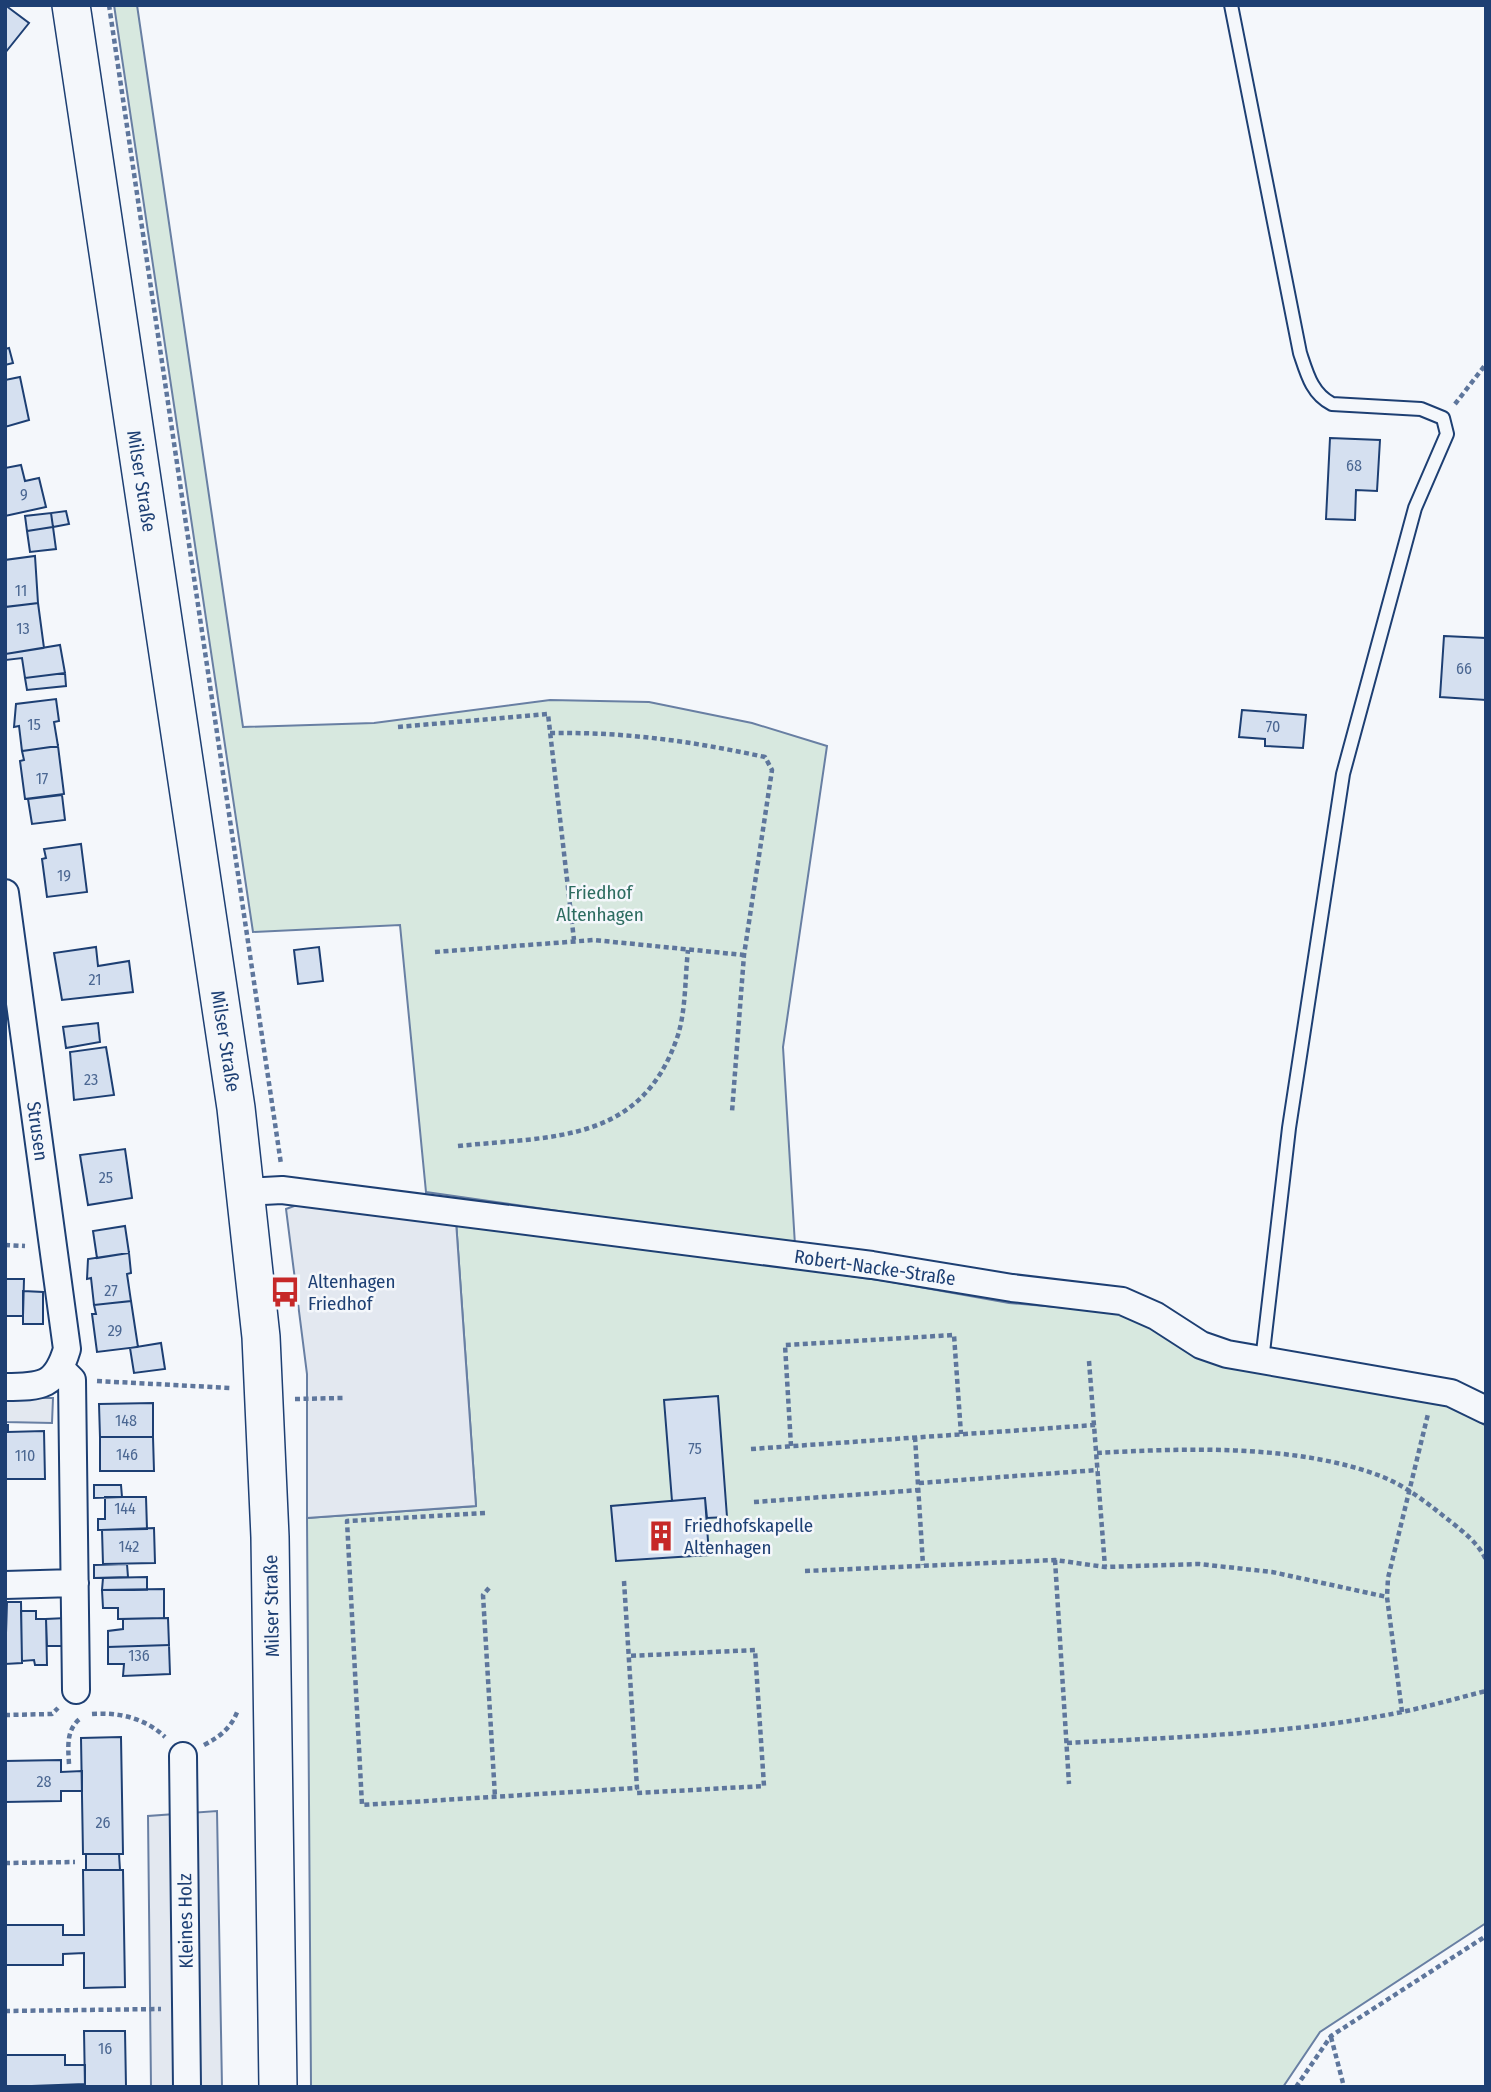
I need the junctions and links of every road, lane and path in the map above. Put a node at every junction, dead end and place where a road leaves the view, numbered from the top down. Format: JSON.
{"nodes":[{"id":1,"x":71,"y":5,"type":"edge"},
{"id":2,"x":1231,"y":5,"type":"edge"},
{"id":3,"x":1486,"y":365,"type":"edge"},
{"id":4,"x":1443,"y":418,"type":"junction"},
{"id":5,"x":398,"y":727,"type":"dead end"},
{"id":6,"x":550,"y":733,"type":"junction"},
{"id":7,"x":5,"y":893,"type":"edge"},
{"id":8,"x":575,"y":940,"type":"junction"},
{"id":9,"x":688,"y":950,"type":"junction"},
{"id":10,"x":435,"y":952,"type":"dead end"},
{"id":11,"x":744,"y":955,"type":"junction"},
{"id":12,"x":732,"y":1112,"type":"dead end"},
{"id":13,"x":458,"y":1146,"type":"dead end"},
{"id":14,"x":246,"y":1192,"type":"junction"},
{"id":15,"x":1089,"y":1361,"type":"dead end"},
{"id":16,"x":1262,"y":1361,"type":"junction"},
{"id":17,"x":66,"y":1375,"type":"junction"},
{"id":18,"x":5,"y":1387,"type":"edge"},
{"id":19,"x":1434,"y":1390,"type":"junction"},
{"id":20,"x":343,"y":1398,"type":"dead end"},
{"id":21,"x":294,"y":1399,"type":"dead end"},
{"id":22,"x":229,"y":1401,"type":"dead end"},
{"id":23,"x":1486,"y":1410,"type":"edge"},
{"id":24,"x":1095,"y":1425,"type":"junction"},
{"id":25,"x":961,"y":1434,"type":"junction"},
{"id":26,"x":915,"y":1437,"type":"junction"},
{"id":27,"x":791,"y":1446,"type":"junction"},
{"id":28,"x":751,"y":1449,"type":"dead end"},
{"id":29,"x":1097,"y":1453,"type":"junction"},
{"id":30,"x":1098,"y":1470,"type":"junction"},
{"id":31,"x":920,"y":1486,"type":"junction"},
{"id":32,"x":1410,"y":1490,"type":"junction"},
{"id":33,"x":754,"y":1502,"type":"dead end"},
{"id":34,"x":485,"y":1513,"type":"dead end"},
{"id":35,"x":1055,"y":1560,"type":"junction"},
{"id":36,"x":1486,"y":1560,"type":"edge"},
{"id":37,"x":923,"y":1565,"type":"junction"},
{"id":38,"x":1105,"y":1567,"type":"junction"},
{"id":39,"x":805,"y":1571,"type":"dead end"},
{"id":40,"x":624,"y":1581,"type":"dead end"},
{"id":41,"x":75,"y":1583,"type":"junction"},
{"id":42,"x":5,"y":1585,"type":"edge"},
{"id":43,"x":489,"y":1588,"type":"dead end"},
{"id":44,"x":1387,"y":1597,"type":"junction"},
{"id":45,"x":628,"y":1656,"type":"junction"},
{"id":46,"x":76,"y":1690,"type":"joint"},
{"id":47,"x":1486,"y":1691,"type":"edge"},
{"id":48,"x":241,"y":1704,"type":"dead end"},
{"id":49,"x":1402,"y":1712,"type":"junction"},
{"id":50,"x":5,"y":1715,"type":"edge"},
{"id":51,"x":1067,"y":1743,"type":"junction"},
{"id":52,"x":183,"y":1756,"type":"junction"},
{"id":53,"x":69,"y":1764,"type":"dead end"},
{"id":54,"x":1069,"y":1784,"type":"dead end"},
{"id":55,"x":637,"y":1788,"type":"junction"},
{"id":56,"x":495,"y":1797,"type":"junction"},
{"id":57,"x":75,"y":1862,"type":"dead end"},
{"id":58,"x":5,"y":1863,"type":"edge"},
{"id":59,"x":1486,"y":1937,"type":"edge"},
{"id":60,"x":186,"y":2009,"type":"junction"},
{"id":61,"x":5,"y":2011,"type":"edge"},
{"id":62,"x":1331,"y":2036,"type":"junction"},
{"id":63,"x":187,"y":2087,"type":"edge"},
{"id":64,"x":278,"y":2087,"type":"edge"},
{"id":65,"x":1296,"y":2087,"type":"edge"},
{"id":66,"x":1344,"y":2087,"type":"edge"}],
"edges":[{"from":1,"to":14,"type":"main road","name":"Milser Straße"},
{"from":2,"to":4,"type":"lane"},
{"from":3,"to":4,"type":"path"},
{"from":4,"to":16,"type":"lane"},
{"from":5,"to":6,"type":"path"},
{"from":6,"to":8,"type":"path"},
{"from":6,"to":11,"type":"path"},
{"from":7,"to":17,"type":"street","name":"Strusen"},
{"from":8,"to":9,"type":"path"},
{"from":8,"to":10,"type":"path"},
{"from":9,"to":11,"type":"path"},
{"from":9,"to":13,"type":"path"},
{"from":11,"to":12,"type":"path"},
{"from":14,"to":16,"type":"street","name":"Robert-Nacke-Straße"},
{"from":14,"to":64,"type":"main road","name":"Milser Straße"},
{"from":15,"to":24,"type":"path"},
{"from":16,"to":19,"type":"street","name":"Robert-Nacke-Straße"},
{"from":17,"to":18,"type":"street"},
{"from":17,"to":22,"type":"path"},
{"from":17,"to":41,"type":"street","name":"Strusen"},
{"from":19,"to":23,"type":"street","name":"Robert-Nacke-Straße"},
{"from":19,"to":32,"type":"path"},
{"from":20,"to":21,"type":"path"},
{"from":24,"to":25,"type":"path"},
{"from":24,"to":29,"type":"path"},
{"from":25,"to":26,"type":"path"},
{"from":25,"to":27,"type":"path"},
{"from":26,"to":27,"type":"path"},
{"from":26,"to":31,"type":"path"},
{"from":27,"to":28,"type":"path"},
{"from":29,"to":30,"type":"path"},
{"from":29,"to":32,"type":"path"},
{"from":30,"to":31,"type":"path"},
{"from":30,"to":38,"type":"path"},
{"from":31,"to":33,"type":"path"},
{"from":31,"to":37,"type":"path"},
{"from":32,"to":36,"type":"path"},
{"from":32,"to":44,"type":"path"},
{"from":34,"to":56,"type":"path"},
{"from":35,"to":37,"type":"path"},
{"from":35,"to":38,"type":"path"},
{"from":35,"to":51,"type":"path"},
{"from":37,"to":39,"type":"path"},
{"from":38,"to":44,"type":"path"},
{"from":40,"to":45,"type":"path"},
{"from":41,"to":42,"type":"street"},
{"from":41,"to":46,"type":"street","name":"Strusen"},
{"from":43,"to":56,"type":"path"},
{"from":44,"to":49,"type":"path"},
{"from":45,"to":55,"type":"path"},
{"from":45,"to":55,"type":"path"},
{"from":46,"to":50,"type":"path"},
{"from":47,"to":49,"type":"path"},
{"from":48,"to":52,"type":"path"},
{"from":49,"to":51,"type":"path"},
{"from":51,"to":54,"type":"path"},
{"from":52,"to":53,"type":"path"},
{"from":52,"to":60,"type":"street","name":"Kleines Holz"},
{"from":55,"to":56,"type":"path"},
{"from":57,"to":58,"type":"path"},
{"from":59,"to":62,"type":"path"},
{"from":60,"to":61,"type":"path"},
{"from":60,"to":63,"type":"street","name":"Kleines Holz"},
{"from":62,"to":65,"type":"path"},
{"from":62,"to":66,"type":"path"}]}
